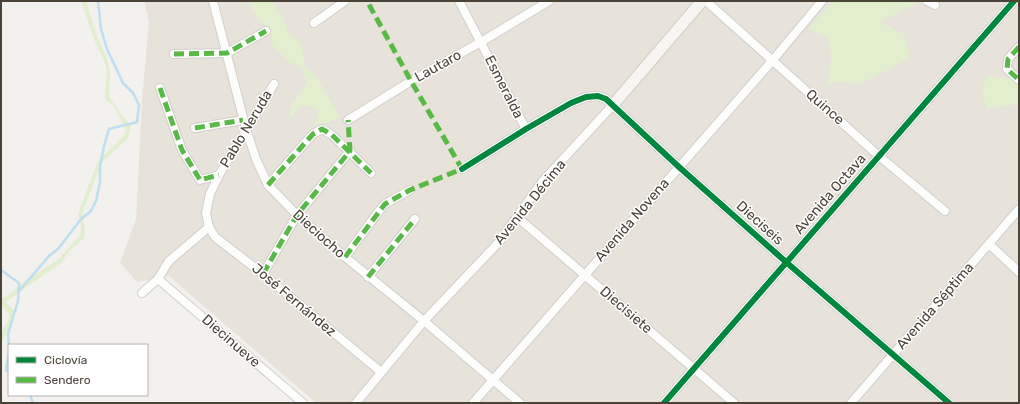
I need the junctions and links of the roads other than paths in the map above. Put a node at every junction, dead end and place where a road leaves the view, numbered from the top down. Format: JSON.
{"nodes":[{"id":1,"x":213,"y":1,"type":"edge"},
{"id":2,"x":345,"y":1,"type":"edge"},
{"id":3,"x":459,"y":1,"type":"edge"},
{"id":4,"x":549,"y":1,"type":"edge"},
{"id":5,"x":702,"y":1,"type":"edge"},
{"id":6,"x":706,"y":1,"type":"edge"},
{"id":7,"x":822,"y":1,"type":"edge"},
{"id":8,"x":927,"y":1,"type":"edge"},
{"id":9,"x":1014,"y":1,"type":"edge"},
{"id":10,"x":935,"y":5,"type":"dead end"},
{"id":11,"x":314,"y":23,"type":"dead end"},
{"id":12,"x":266,"y":31,"type":"dead end"},
{"id":13,"x":481,"y":42,"type":"junction"},
{"id":14,"x":1019,"y":47,"type":"edge"},
{"id":15,"x":227,"y":53,"type":"junction"},
{"id":16,"x":174,"y":54,"type":"dead end"},
{"id":17,"x":772,"y":61,"type":"junction"},
{"id":18,"x":1019,"y":80,"type":"edge"},
{"id":19,"x":274,"y":84,"type":"dead end"},
{"id":20,"x":160,"y":88,"type":"dead end"},
{"id":21,"x":612,"y":106,"type":"junction"},
{"id":22,"x":243,"y":120,"type":"junction"},
{"id":23,"x":348,"y":120,"type":"dead end"},
{"id":24,"x":195,"y":128,"type":"dead end"},
{"id":25,"x":526,"y":129,"type":"junction"},
{"id":26,"x":246,"y":130,"type":"junction"},
{"id":27,"x":350,"y":151,"type":"junction"},
{"id":28,"x":879,"y":156,"type":"junction"},
{"id":29,"x":679,"y":167,"type":"junction"},
{"id":30,"x":462,"y":169,"type":"dead end"},
{"id":31,"x":371,"y":173,"type":"dead end"},
{"id":32,"x":219,"y":175,"type":"junction"},
{"id":33,"x":268,"y":185,"type":"junction"},
{"id":34,"x":410,"y":190,"type":"dead end"},
{"id":35,"x":1019,"y":209,"type":"edge"},
{"id":36,"x":945,"y":211,"type":"dead end"},
{"id":37,"x":296,"y":215,"type":"junction"},
{"id":38,"x":517,"y":217,"type":"junction"},
{"id":39,"x":415,"y":219,"type":"dead end"},
{"id":40,"x":209,"y":226,"type":"junction"},
{"id":41,"x":989,"y":244,"type":"junction"},
{"id":42,"x":345,"y":257,"type":"junction"},
{"id":43,"x":786,"y":262,"type":"junction"},
{"id":44,"x":1019,"y":272,"type":"edge"},
{"id":45,"x":263,"y":274,"type":"junction"},
{"id":46,"x":585,"y":274,"type":"junction"},
{"id":47,"x":368,"y":277,"type":"junction"},
{"id":48,"x":158,"y":279,"type":"junction"},
{"id":49,"x":142,"y":293,"type":"dead end"},
{"id":50,"x":424,"y":321,"type":"junction"},
{"id":51,"x":893,"y":354,"type":"junction"},
{"id":52,"x":693,"y":369,"type":"junction"},
{"id":53,"x":381,"y":372,"type":"junction"},
{"id":54,"x":493,"y":380,"type":"junction"},
{"id":55,"x":303,"y":403,"type":"edge"},
{"id":56,"x":356,"y":403,"type":"edge"},
{"id":57,"x":473,"y":403,"type":"edge"},
{"id":58,"x":520,"y":403,"type":"edge"},
{"id":59,"x":664,"y":403,"type":"edge"},
{"id":60,"x":734,"y":403,"type":"edge"},
{"id":61,"x":851,"y":403,"type":"edge"},
{"id":62,"x":949,"y":403,"type":"edge"}],
"edges":[{"from":1,"to":15,"type":"street","name":"Dieciocho"},
{"from":2,"to":11,"type":"street"},
{"from":3,"to":13,"type":"street","name":"Esmeralda"},
{"from":4,"to":13,"type":"street","name":"Lautaro"},
{"from":5,"to":21,"type":"street","name":"Avenida Décima"},
{"from":6,"to":17,"type":"street","name":"Quince"},
{"from":7,"to":17,"type":"street","name":"Avenida Novena"},
{"from":8,"to":10,"type":"street"},
{"from":9,"to":28,"type":"street","name":"Avenida Octava"},
{"from":12,"to":15,"type":"street"},
{"from":13,"to":23,"type":"street","name":"Lautaro"},
{"from":13,"to":25,"type":"street","name":"Esmeralda"},
{"from":14,"to":18,"type":"street"},
{"from":15,"to":16,"type":"street"},
{"from":15,"to":22,"type":"street","name":"Dieciocho"},
{"from":17,"to":28,"type":"street","name":"Quince"},
{"from":17,"to":29,"type":"street","name":"Avenida Novena"},
{"from":19,"to":26,"type":"street","name":"Pablo Neruda"},
{"from":20,"to":32,"type":"street"},
{"from":21,"to":25,"type":"street","name":"Esmeralda"},
{"from":21,"to":29,"type":"street","name":"Dieciseis"},
{"from":21,"to":38,"type":"street","name":"Avenida Décima"},
{"from":22,"to":24,"type":"street"},
{"from":22,"to":26,"type":"street","name":"Dieciocho"},
{"from":25,"to":30,"type":"street"},
{"from":26,"to":32,"type":"street","name":"Pablo Neruda"},
{"from":26,"to":33,"type":"street","name":"Dieciocho"},
{"from":27,"to":31,"type":"street"},
{"from":27,"to":33,"type":"street"},
{"from":27,"to":37,"type":"street"},
{"from":28,"to":36,"type":"street","name":"Quince"},
{"from":28,"to":43,"type":"street","name":"Avenida Octava"},
{"from":29,"to":43,"type":"street","name":"Dieciseis"},
{"from":29,"to":46,"type":"street","name":"Avenida Novena"},
{"from":32,"to":40,"type":"street","name":"Pablo Neruda"},
{"from":33,"to":37,"type":"street","name":"Dieciocho"},
{"from":34,"to":42,"type":"street"},
{"from":35,"to":41,"type":"street","name":"Avenida Séptima"},
{"from":37,"to":42,"type":"street","name":"Dieciocho"},
{"from":37,"to":45,"type":"street"},
{"from":38,"to":46,"type":"street","name":"Diecisiete"},
{"from":38,"to":50,"type":"street","name":"Avenida Décima"},
{"from":39,"to":47,"type":"street"},
{"from":40,"to":45,"type":"street","name":"José Fernández"},
{"from":40,"to":48,"type":"street"},
{"from":41,"to":44,"type":"street"},
{"from":41,"to":51,"type":"street","name":"Avenida Séptima"},
{"from":42,"to":47,"type":"street","name":"Dieciocho"},
{"from":43,"to":51,"type":"street","name":"Dieciseis"},
{"from":43,"to":52,"type":"street","name":"Avenida Octava"},
{"from":45,"to":53,"type":"street","name":"José Fernández"},
{"from":46,"to":52,"type":"street","name":"Diecisiete"},
{"from":46,"to":54,"type":"street","name":"Avenida Novena"},
{"from":47,"to":50,"type":"street","name":"Dieciocho"},
{"from":48,"to":49,"type":"street"},
{"from":48,"to":55,"type":"street","name":"Diecinueve"},
{"from":50,"to":53,"type":"street","name":"Avenida Décima"},
{"from":50,"to":54,"type":"street","name":"Dieciocho"},
{"from":51,"to":61,"type":"street","name":"Avenida Séptima"},
{"from":51,"to":62,"type":"street","name":"Dieciseis"},
{"from":52,"to":59,"type":"street","name":"Avenida Octava"},
{"from":52,"to":60,"type":"street","name":"Diecisiete"},
{"from":53,"to":56,"type":"street","name":"Avenida Décima"},
{"from":54,"to":57,"type":"street","name":"Avenida Novena"},
{"from":54,"to":58,"type":"street","name":"Dieciocho"}]}
